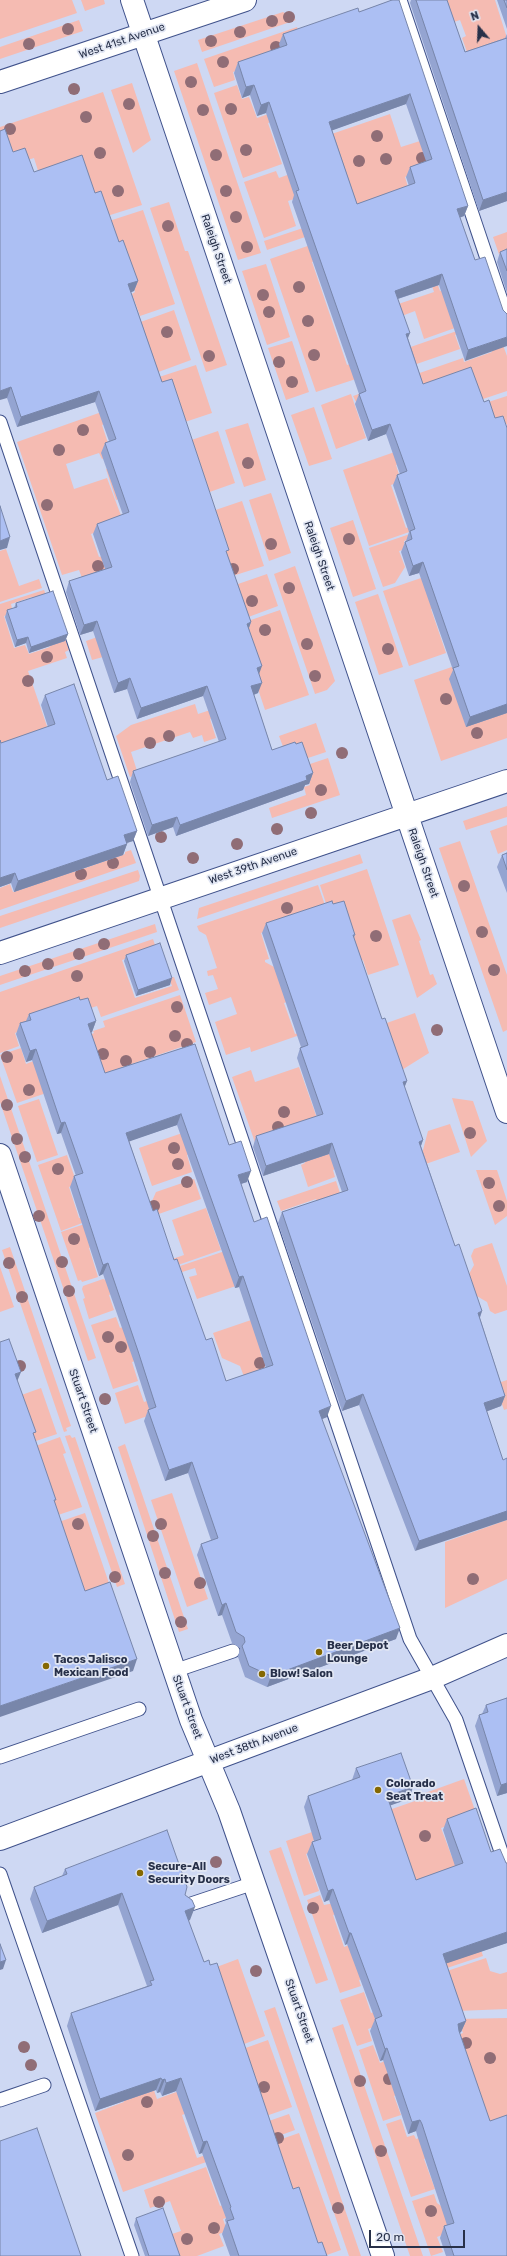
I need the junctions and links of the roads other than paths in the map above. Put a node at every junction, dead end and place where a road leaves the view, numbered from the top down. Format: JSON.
{"nodes":[{"id":1,"x":132,"y":0,"type":"edge"},
{"id":2,"x":244,"y":0,"type":"edge"},
{"id":3,"x":400,"y":0,"type":"edge"},
{"id":4,"x":143,"y":34,"type":"junction"},
{"id":5,"x":0,"y":82,"type":"edge"},
{"id":6,"x":507,"y":318,"type":"edge"},
{"id":7,"x":0,"y":422,"type":"edge"},
{"id":8,"x":507,"y":780,"type":"edge"},
{"id":9,"x":407,"y":815,"type":"junction"},
{"id":10,"x":160,"y":898,"type":"junction"},
{"id":11,"x":0,"y":953,"type":"edge"},
{"id":12,"x":507,"y":1112,"type":"edge"},
{"id":13,"x":0,"y":1156,"type":"edge"},
{"id":14,"x":507,"y":1645,"type":"edge"},
{"id":15,"x":233,"y":1651,"type":"dead end"},
{"id":16,"x":174,"y":1671,"type":"junction"},
{"id":17,"x":432,"y":1678,"type":"junction"},
{"id":18,"x":139,"y":1709,"type":"dead end"},
{"id":19,"x":0,"y":1757,"type":"edge"},
{"id":20,"x":208,"y":1761,"type":"junction"},
{"id":21,"x":0,"y":1839,"type":"edge"},
{"id":22,"x":507,"y":1869,"type":"edge"},
{"id":23,"x":0,"y":1874,"type":"edge"},
{"id":24,"x":254,"y":1883,"type":"junction"},
{"id":25,"x":188,"y":1905,"type":"edge"},
{"id":26,"x":44,"y":2085,"type":"dead end"},
{"id":27,"x":0,"y":2100,"type":"edge"},
{"id":28,"x":132,"y":2256,"type":"edge"},
{"id":29,"x":383,"y":2256,"type":"edge"}],
"edges":[{"from":1,"to":4,"type":"street","name":"Raleigh Street"},
{"from":2,"to":4,"type":"street","name":"West 41st Avenue"},
{"from":3,"to":6,"type":"lane"},
{"from":4,"to":5,"type":"street","name":"West 41st Avenue"},
{"from":4,"to":9,"type":"street","name":"Raleigh Street"},
{"from":7,"to":10,"type":"lane"},
{"from":8,"to":9,"type":"street","name":"West 39th Avenue"},
{"from":9,"to":10,"type":"street","name":"West 39th Avenue"},
{"from":9,"to":12,"type":"street","name":"Raleigh Street"},
{"from":10,"to":11,"type":"street","name":"West 39th Avenue"},
{"from":10,"to":17,"type":"lane"},
{"from":13,"to":16,"type":"street","name":"Stuart Street"},
{"from":14,"to":17,"type":"street","name":"West 38th Avenue"},
{"from":15,"to":16,"type":"lane"},
{"from":16,"to":20,"type":"street","name":"Stuart Street"},
{"from":17,"to":20,"type":"street","name":"West 38th Avenue"},
{"from":17,"to":22,"type":"lane"},
{"from":18,"to":19,"type":"lane"},
{"from":20,"to":21,"type":"street","name":"West 38th Avenue"},
{"from":20,"to":24,"type":"street","name":"Stuart Street"},
{"from":23,"to":28,"type":"lane"},
{"from":24,"to":25,"type":"lane"},
{"from":24,"to":29,"type":"street","name":"Stuart Street"},
{"from":26,"to":27,"type":"lane"}]}
